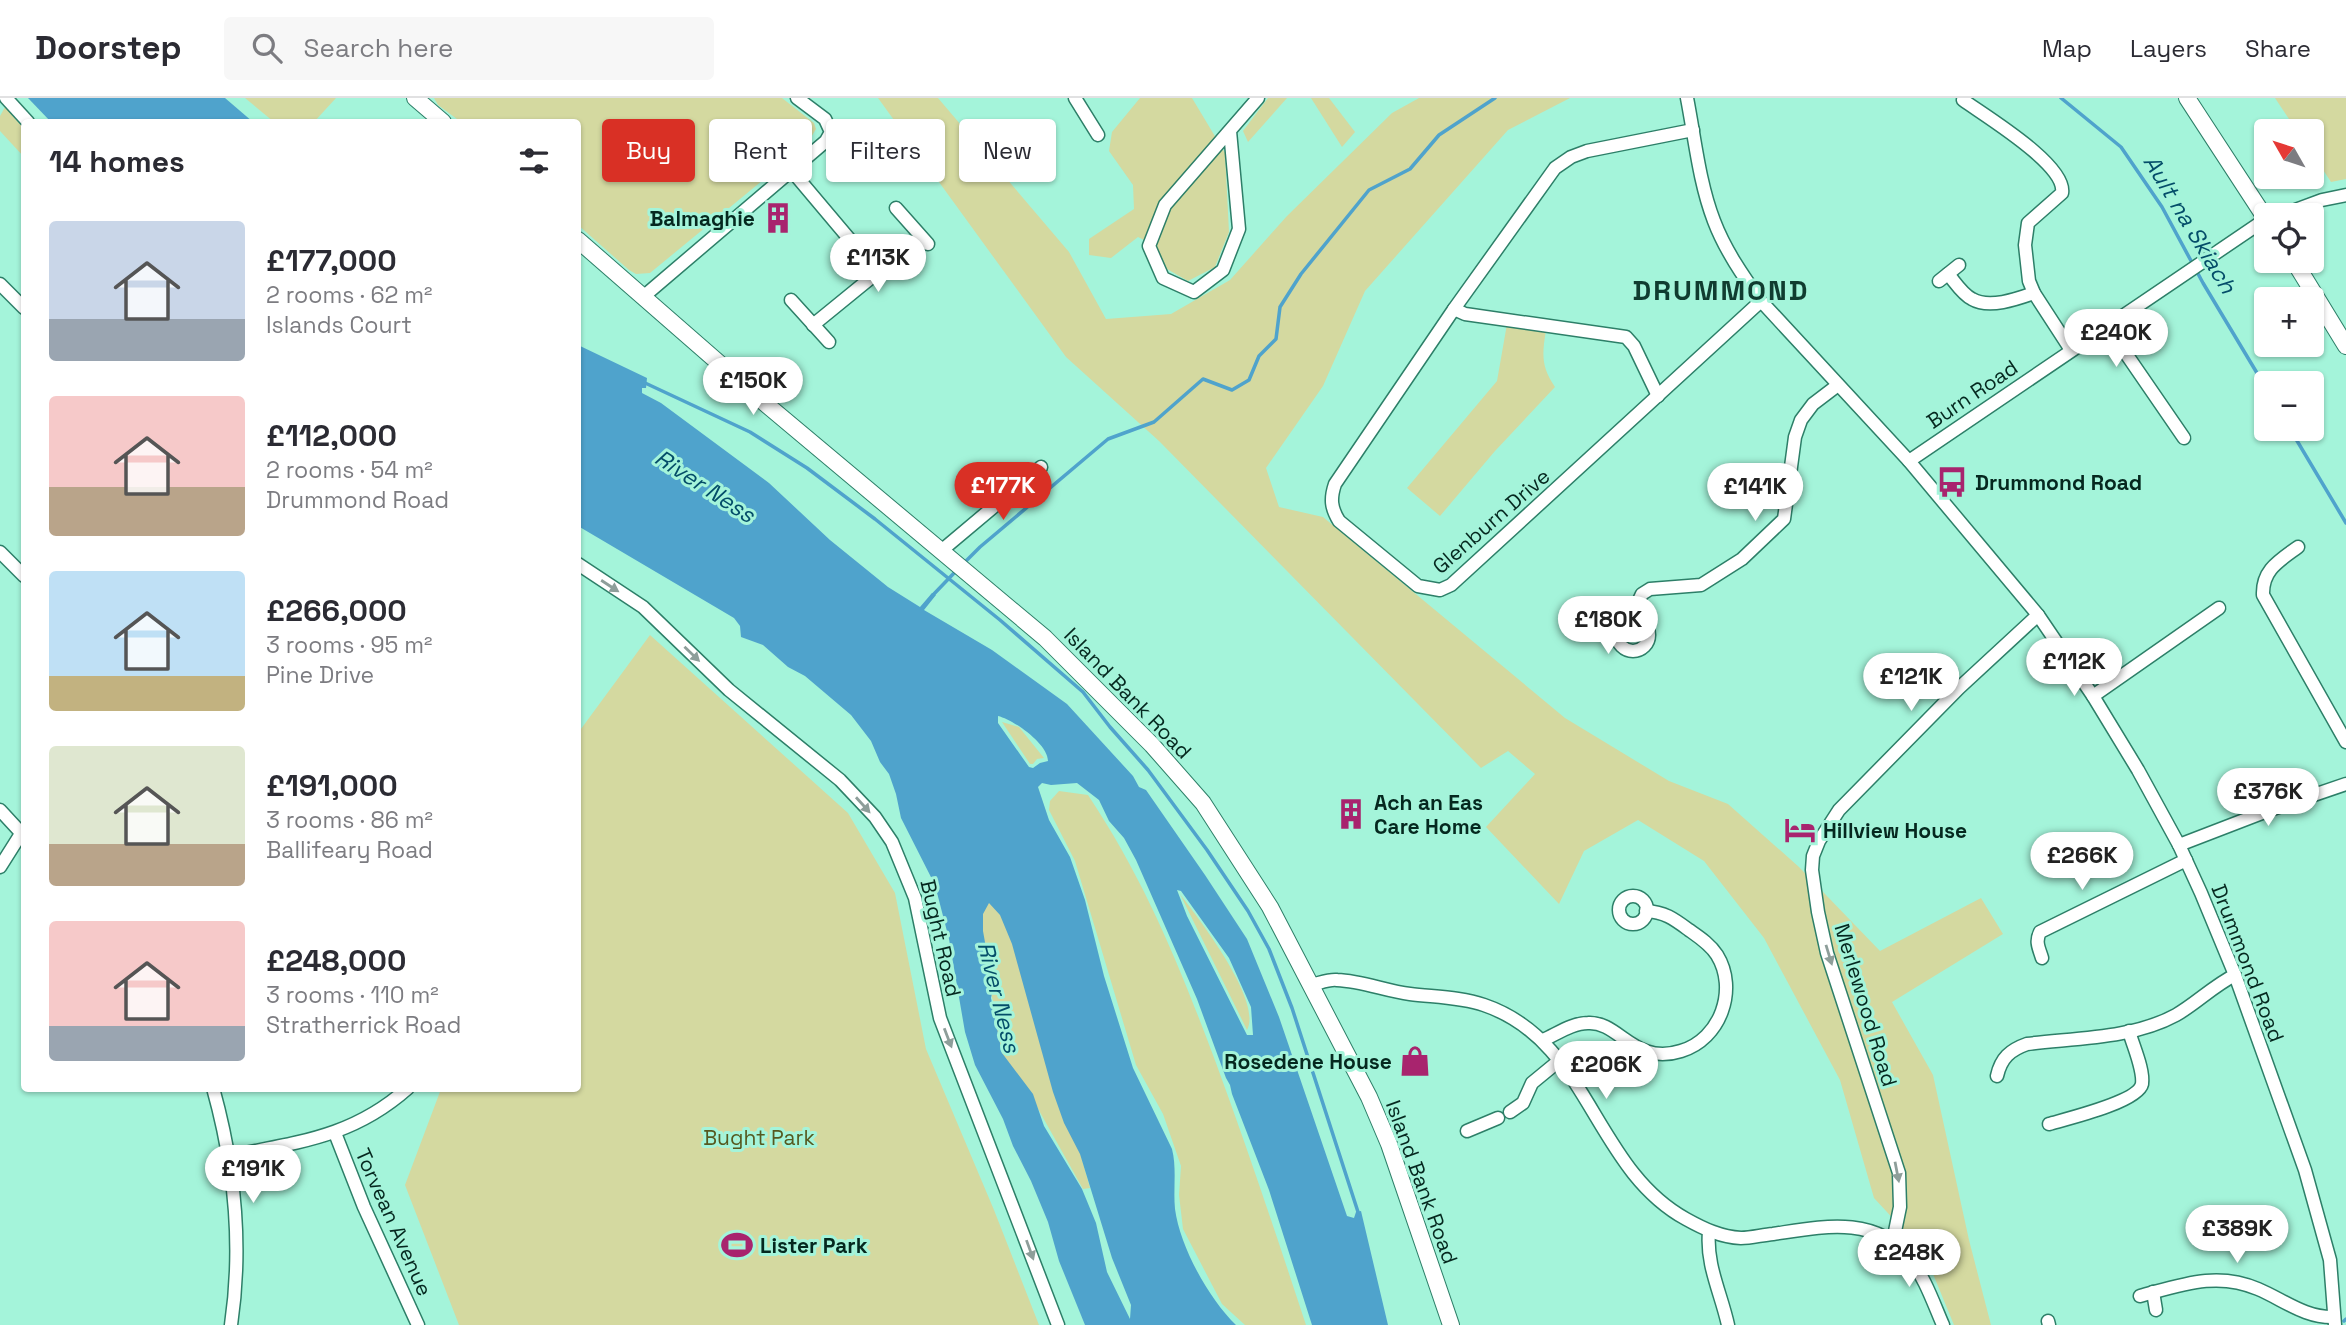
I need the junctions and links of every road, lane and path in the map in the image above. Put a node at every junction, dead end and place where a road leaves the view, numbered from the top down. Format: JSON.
{"nodes":[{"id":1,"x":6,"y":98,"type":"edge"},
{"id":2,"x":415,"y":98,"type":"edge"},
{"id":3,"x":797,"y":98,"type":"edge"},
{"id":4,"x":1075,"y":98,"type":"edge"},
{"id":5,"x":1258,"y":98,"type":"edge"},
{"id":6,"x":1687,"y":98,"type":"edge"},
{"id":7,"x":2187,"y":98,"type":"edge"},
{"id":8,"x":1961,"y":102,"type":"edge"},
{"id":9,"x":25,"y":119,"type":"edge"},
{"id":10,"x":440,"y":119,"type":"edge"},
{"id":11,"x":1693,"y":130,"type":"junction"},
{"id":12,"x":1230,"y":131,"type":"junction"},
{"id":13,"x":1098,"y":135,"type":"dead end"},
{"id":14,"x":812,"y":153,"type":"edge"},
{"id":15,"x":779,"y":182,"type":"edge"},
{"id":16,"x":801,"y":182,"type":"edge"},
{"id":17,"x":2346,"y":195,"type":"edge"},
{"id":18,"x":2256,"y":203,"type":"edge"},
{"id":19,"x":2314,"y":203,"type":"edge"},
{"id":20,"x":896,"y":208,"type":"dead end"},
{"id":21,"x":2254,"y":227,"type":"edge"},
{"id":22,"x":581,"y":243,"type":"edge"},
{"id":23,"x":1959,"y":265,"type":"dead end"},
{"id":24,"x":878,"y":273,"type":"junction"},
{"id":25,"x":2301,"y":273,"type":"edge"},
{"id":26,"x":0,"y":284,"type":"edge"},
{"id":27,"x":2034,"y":293,"type":"junction"},
{"id":28,"x":643,"y":298,"type":"junction"},
{"id":29,"x":791,"y":300,"type":"dead end"},
{"id":30,"x":1761,"y":302,"type":"junction"},
{"id":31,"x":21,"y":305,"type":"edge"},
{"id":32,"x":1454,"y":309,"type":"junction"},
{"id":33,"x":813,"y":324,"type":"junction"},
{"id":34,"x":2107,"y":326,"type":"junction"},
{"id":35,"x":830,"y":342,"type":"dead end"},
{"id":36,"x":2346,"y":346,"type":"edge"},
{"id":37,"x":2071,"y":350,"type":"junction"},
{"id":38,"x":1838,"y":385,"type":"junction"},
{"id":39,"x":1658,"y":396,"type":"junction"},
{"id":40,"x":2185,"y":438,"type":"dead end"},
{"id":41,"x":1909,"y":461,"type":"junction"},
{"id":42,"x":1041,"y":467,"type":"dead end"},
{"id":43,"x":941,"y":551,"type":"junction"},
{"id":44,"x":2295,"y":554,"type":"dead end"},
{"id":45,"x":3,"y":560,"type":"edge"},
{"id":46,"x":581,"y":567,"type":"edge"},
{"id":47,"x":21,"y":574,"type":"edge"},
{"id":48,"x":2218,"y":608,"type":"dead end"},
{"id":49,"x":2038,"y":615,"type":"junction"},
{"id":50,"x":1630,"y":620,"type":"dead end"},
{"id":51,"x":2093,"y":696,"type":"junction"},
{"id":52,"x":2346,"y":742,"type":"edge"},
{"id":53,"x":2346,"y":784,"type":"edge"},
{"id":54,"x":0,"y":810,"type":"edge"},
{"id":55,"x":21,"y":830,"type":"edge"},
{"id":56,"x":21,"y":837,"type":"edge"},
{"id":57,"x":2179,"y":845,"type":"junction"},
{"id":58,"x":2186,"y":860,"type":"junction"},
{"id":59,"x":0,"y":867,"type":"edge"},
{"id":60,"x":1646,"y":911,"type":"dead end"},
{"id":61,"x":2042,"y":958,"type":"dead end"},
{"id":62,"x":2235,"y":975,"type":"junction"},
{"id":63,"x":1311,"y":985,"type":"junction"},
{"id":64,"x":2129,"y":1031,"type":"junction"},
{"id":65,"x":1543,"y":1040,"type":"junction"},
{"id":66,"x":1560,"y":1060,"type":"junction"},
{"id":67,"x":1997,"y":1076,"type":"dead end"},
{"id":68,"x":214,"y":1092,"type":"edge"},
{"id":69,"x":403,"y":1092,"type":"edge"},
{"id":70,"x":1510,"y":1112,"type":"dead end"},
{"id":71,"x":1497,"y":1118,"type":"dead end"},
{"id":72,"x":2049,"y":1125,"type":"dead end"},
{"id":73,"x":1467,"y":1131,"type":"dead end"},
{"id":74,"x":335,"y":1133,"type":"junction"},
{"id":75,"x":230,"y":1156,"type":"junction"},
{"id":76,"x":1709,"y":1232,"type":"junction"},
{"id":77,"x":1894,"y":1241,"type":"junction"},
{"id":78,"x":2156,"y":1310,"type":"dead end"},
{"id":79,"x":2335,"y":1321,"type":"edge"},
{"id":80,"x":231,"y":1325,"type":"edge"},
{"id":81,"x":418,"y":1325,"type":"edge"},
{"id":82,"x":1058,"y":1325,"type":"edge"},
{"id":83,"x":1451,"y":1325,"type":"edge"},
{"id":84,"x":1728,"y":1325,"type":"edge"},
{"id":85,"x":1943,"y":1325,"type":"edge"}],
"edges":[{"from":1,"to":9,"type":"street"},
{"from":2,"to":10,"type":"main road"},
{"from":3,"to":14,"type":"street"},
{"from":4,"to":13,"type":"street"},
{"from":5,"to":12,"type":"street"},
{"from":6,"to":11,"type":"street","name":"Drummond Road"},
{"from":7,"to":18,"type":"main road"},
{"from":8,"to":27,"type":"street"},
{"from":11,"to":30,"type":"street","name":"Drummond Road"},
{"from":11,"to":32,"type":"street","name":"Glenburn Drive"},
{"from":12,"to":12,"type":"street"},
{"from":15,"to":28,"type":"street"},
{"from":16,"to":24,"type":"street"},
{"from":17,"to":19,"type":"street"},
{"from":20,"to":24,"type":"street"},
{"from":21,"to":34,"type":"street","name":"Burn Road"},
{"from":22,"to":28,"type":"main road","name":"Island Bank Road"},
{"from":23,"to":27,"type":"street"},
{"from":24,"to":33,"type":"street"},
{"from":25,"to":36,"type":"main road"},
{"from":26,"to":31,"type":"street"},
{"from":27,"to":37,"type":"street"},
{"from":28,"to":43,"type":"main road","name":"Island Bank Road"},
{"from":29,"to":33,"type":"street"},
{"from":30,"to":38,"type":"street","name":"Drummond Road"},
{"from":30,"to":39,"type":"street","name":"Glenburn Drive"},
{"from":32,"to":39,"type":"street"},
{"from":32,"to":39,"type":"street","name":"Glenburn Drive"},
{"from":33,"to":35,"type":"street"},
{"from":34,"to":37,"type":"street","name":"Burn Road"},
{"from":34,"to":40,"type":"street"},
{"from":37,"to":41,"type":"street","name":"Burn Road"},
{"from":38,"to":41,"type":"street","name":"Drummond Road"},
{"from":38,"to":50,"type":"street"},
{"from":41,"to":49,"type":"street","name":"Drummond Road"},
{"from":42,"to":43,"type":"street"},
{"from":43,"to":63,"type":"main road","name":"Island Bank Road"},
{"from":44,"to":52,"type":"street"},
{"from":45,"to":47,"type":"street"},
{"from":46,"to":82,"type":"street","name":"Bught Road","one_way":true},
{"from":48,"to":51,"type":"street"},
{"from":49,"to":51,"type":"street","name":"Drummond Road"},
{"from":49,"to":77,"type":"street","name":"Merlewood Road","one_way":true},
{"from":51,"to":57,"type":"street","name":"Drummond Road"},
{"from":53,"to":57,"type":"street"},
{"from":54,"to":55,"type":"street"},
{"from":56,"to":59,"type":"street"},
{"from":57,"to":58,"type":"street","name":"Drummond Road"},
{"from":58,"to":61,"type":"street"},
{"from":58,"to":62,"type":"street","name":"Drummond Road"},
{"from":60,"to":65,"type":"street"},
{"from":62,"to":64,"type":"street"},
{"from":62,"to":79,"type":"street","name":"Drummond Road"},
{"from":63,"to":65,"type":"street"},
{"from":63,"to":83,"type":"main road","name":"Island Bank Road"},
{"from":64,"to":67,"type":"street"},
{"from":64,"to":72,"type":"street"},
{"from":65,"to":66,"type":"street"},
{"from":66,"to":70,"type":"street"},
{"from":66,"to":76,"type":"street"},
{"from":68,"to":75,"type":"street"},
{"from":69,"to":74,"type":"street"},
{"from":71,"to":73,"type":"street"},
{"from":74,"to":75,"type":"street"},
{"from":74,"to":81,"type":"street","name":"Torvean Avenue"},
{"from":75,"to":80,"type":"street"},
{"from":76,"to":77,"type":"street"},
{"from":76,"to":84,"type":"street"},
{"from":77,"to":85,"type":"street"},
{"from":78,"to":79,"type":"street"}]}
